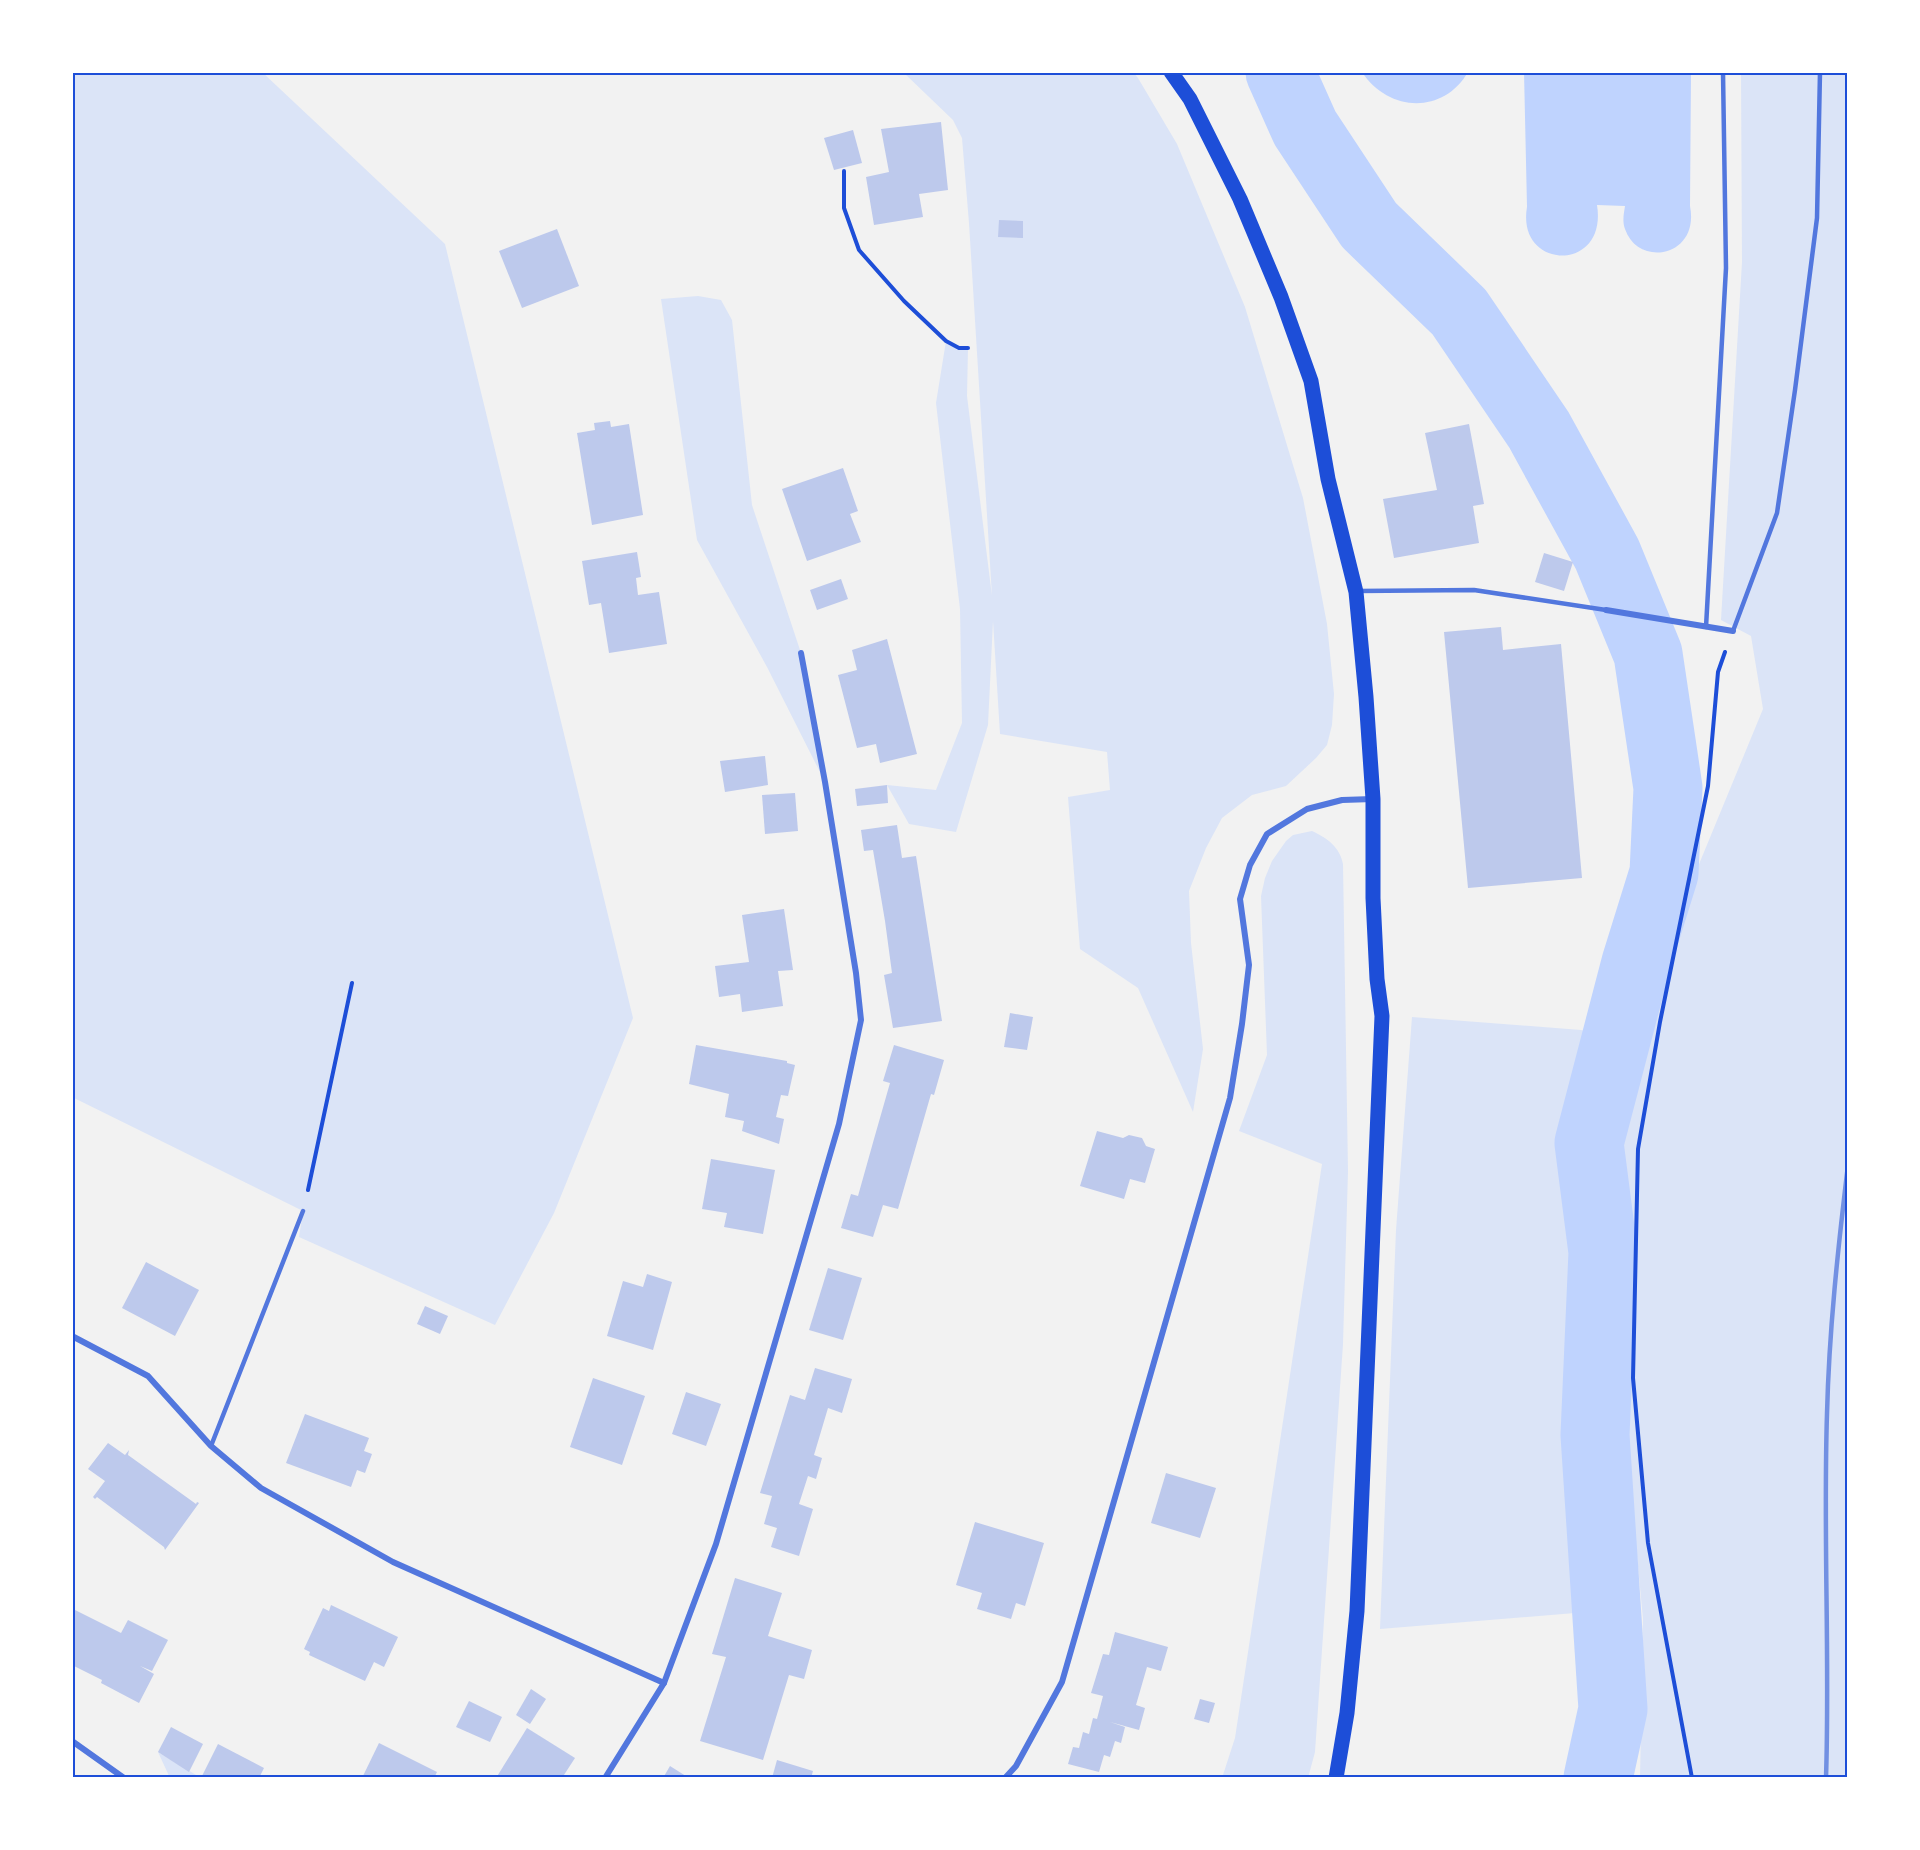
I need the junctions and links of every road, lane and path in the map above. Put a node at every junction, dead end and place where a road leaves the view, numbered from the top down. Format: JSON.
{"nodes":[{"id":1,"x":1171,"y":72,"type":"edge"},
{"id":2,"x":1723,"y":72,"type":"edge"},
{"id":3,"x":1820,"y":72,"type":"edge"},
{"id":4,"x":844,"y":171,"type":"dead end"},
{"id":5,"x":968,"y":348,"type":"dead end"},
{"id":6,"x":1356,"y":591,"type":"junction"},
{"id":7,"x":1606,"y":610,"type":"joint"},
{"id":8,"x":1706,"y":627,"type":"junction"},
{"id":9,"x":1733,"y":631,"type":"junction"},
{"id":10,"x":801,"y":653,"type":"dead end"},
{"id":11,"x":1373,"y":799,"type":"junction"},
{"id":12,"x":352,"y":983,"type":"dead end"},
{"id":13,"x":303,"y":1211,"type":"joint"},
{"id":14,"x":72,"y":1335,"type":"edge"},
{"id":15,"x":211,"y":1446,"type":"junction"},
{"id":16,"x":664,"y":1683,"type":"junction"},
{"id":17,"x":72,"y":1741,"type":"edge"},
{"id":18,"x":124,"y":1778,"type":"edge"},
{"id":19,"x":605,"y":1778,"type":"edge"},
{"id":20,"x":1005,"y":1778,"type":"edge"},
{"id":21,"x":1336,"y":1778,"type":"edge"},
{"id":22,"x":1692,"y":1778,"type":"edge"}],
"edges":[{"from":1,"to":6,"type":"main road"},
{"from":2,"to":8,"type":"lane"},
{"from":3,"to":9,"type":"lane"},
{"from":4,"to":5,"type":"path"},
{"from":6,"to":7,"type":"lane"},
{"from":6,"to":11,"type":"main road"},
{"from":7,"to":8,"type":"street"},
{"from":8,"to":9,"type":"street"},
{"from":9,"to":22,"type":"path"},
{"from":10,"to":16,"type":"street"},
{"from":11,"to":20,"type":"street"},
{"from":11,"to":21,"type":"main road"},
{"from":12,"to":13,"type":"path"},
{"from":13,"to":15,"type":"lane"},
{"from":14,"to":15,"type":"street"},
{"from":15,"to":16,"type":"street"},
{"from":16,"to":19,"type":"street"},
{"from":17,"to":18,"type":"street"}]}
